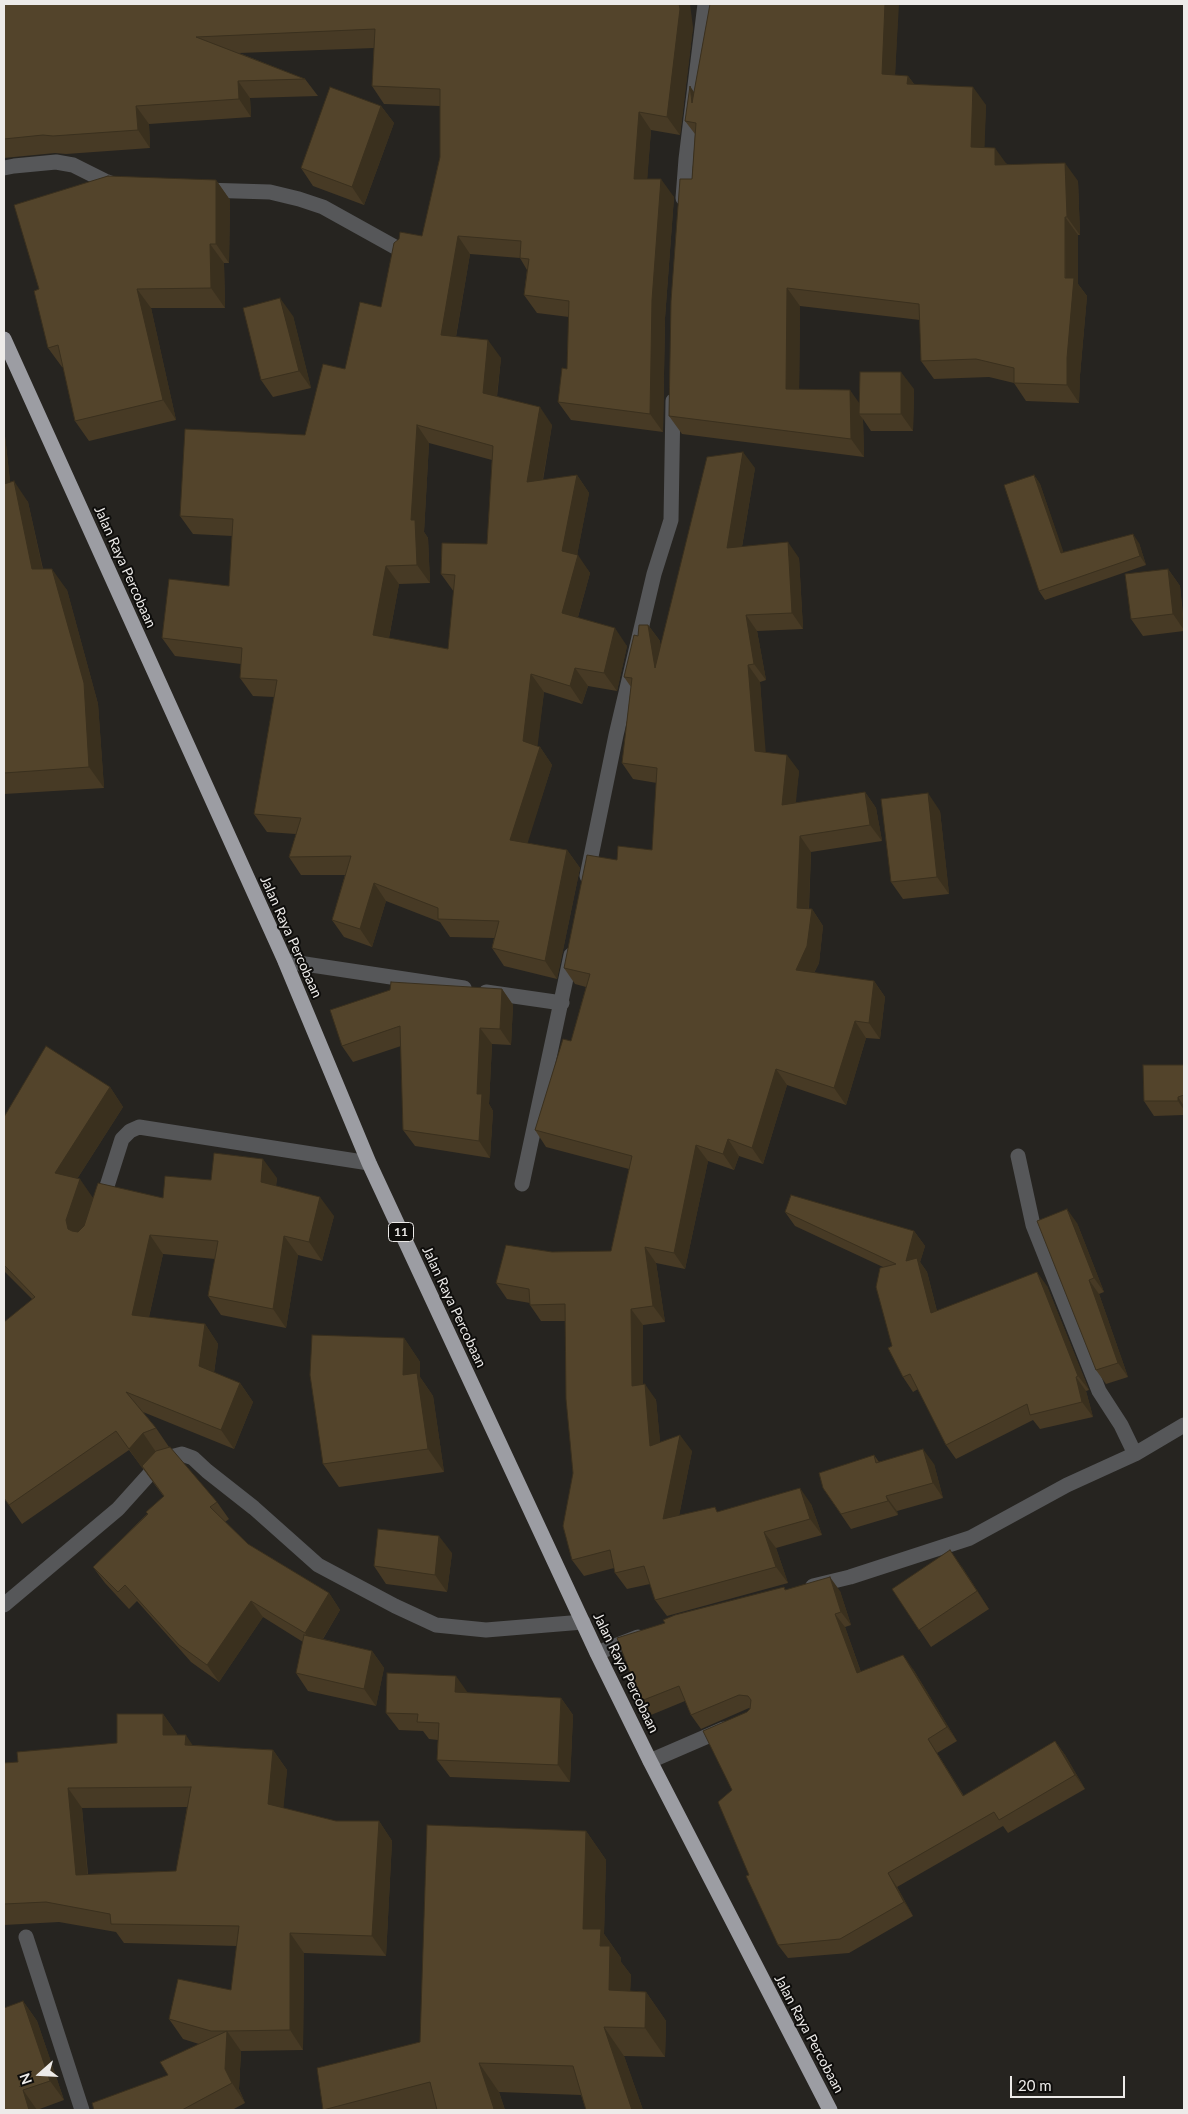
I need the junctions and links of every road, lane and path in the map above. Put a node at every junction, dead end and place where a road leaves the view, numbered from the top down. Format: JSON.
{"nodes":[{"id":1,"x":705,"y":4,"type":"edge"},
{"id":2,"x":4,"y":168,"type":"edge"},
{"id":3,"x":129,"y":187,"type":"edge"},
{"id":4,"x":186,"y":190,"type":"edge"},
{"id":5,"x":682,"y":209,"type":"edge"},
{"id":6,"x":404,"y":252,"type":"edge"},
{"id":7,"x":4,"y":339,"type":"edge"},
{"id":8,"x":673,"y":385,"type":"edge"},
{"id":9,"x":585,"y":888,"type":"edge"},
{"id":10,"x":575,"y":936,"type":"edge"},
{"id":11,"x":285,"y":961,"type":"junction"},
{"id":12,"x":562,"y":1003,"type":"junction"},
{"id":13,"x":1018,"y":1156,"type":"dead end"},
{"id":14,"x":368,"y":1163,"type":"junction"},
{"id":15,"x":522,"y":1184,"type":"dead end"},
{"id":16,"x":96,"y":1224,"type":"edge"},
{"id":17,"x":1184,"y":1425,"type":"edge"},
{"id":18,"x":1135,"y":1454,"type":"junction"},
{"id":19,"x":797,"y":1590,"type":"edge"},
{"id":20,"x":4,"y":1605,"type":"edge"},
{"id":21,"x":583,"y":1622,"type":"junction"},
{"id":22,"x":648,"y":1633,"type":"edge"},
{"id":23,"x":597,"y":1653,"type":"junction"},
{"id":24,"x":733,"y":1725,"type":"edge"},
{"id":25,"x":650,"y":1760,"type":"junction"},
{"id":26,"x":26,"y":1937,"type":"dead end"},
{"id":27,"x":82,"y":2110,"type":"edge"},
{"id":28,"x":830,"y":2110,"type":"edge"}],
"edges":[{"from":1,"to":5,"type":"street"},
{"from":2,"to":3,"type":"street"},
{"from":4,"to":6,"type":"street"},
{"from":7,"to":11,"type":"highway","name":"Jalan Raya Percobaan","number":"11"},
{"from":8,"to":9,"type":"street"},
{"from":10,"to":12,"type":"street"},
{"from":11,"to":12,"type":"street"},
{"from":11,"to":14,"type":"highway","name":"Jalan Raya Percobaan","number":"11"},
{"from":12,"to":15,"type":"street"},
{"from":13,"to":18,"type":"street"},
{"from":14,"to":16,"type":"street"},
{"from":14,"to":21,"type":"highway","name":"Jalan Raya Percobaan","number":"11"},
{"from":17,"to":18,"type":"street"},
{"from":18,"to":19,"type":"street"},
{"from":20,"to":21,"type":"street"},
{"from":21,"to":23,"type":"highway","name":"Jalan Raya Percobaan","number":"11"},
{"from":22,"to":23,"type":"street"},
{"from":23,"to":25,"type":"highway","name":"Jalan Raya Percobaan","number":"11"},
{"from":24,"to":25,"type":"street"},
{"from":25,"to":28,"type":"highway","name":"Jalan Raya Percobaan","number":"11"},
{"from":26,"to":27,"type":"street"}]}
